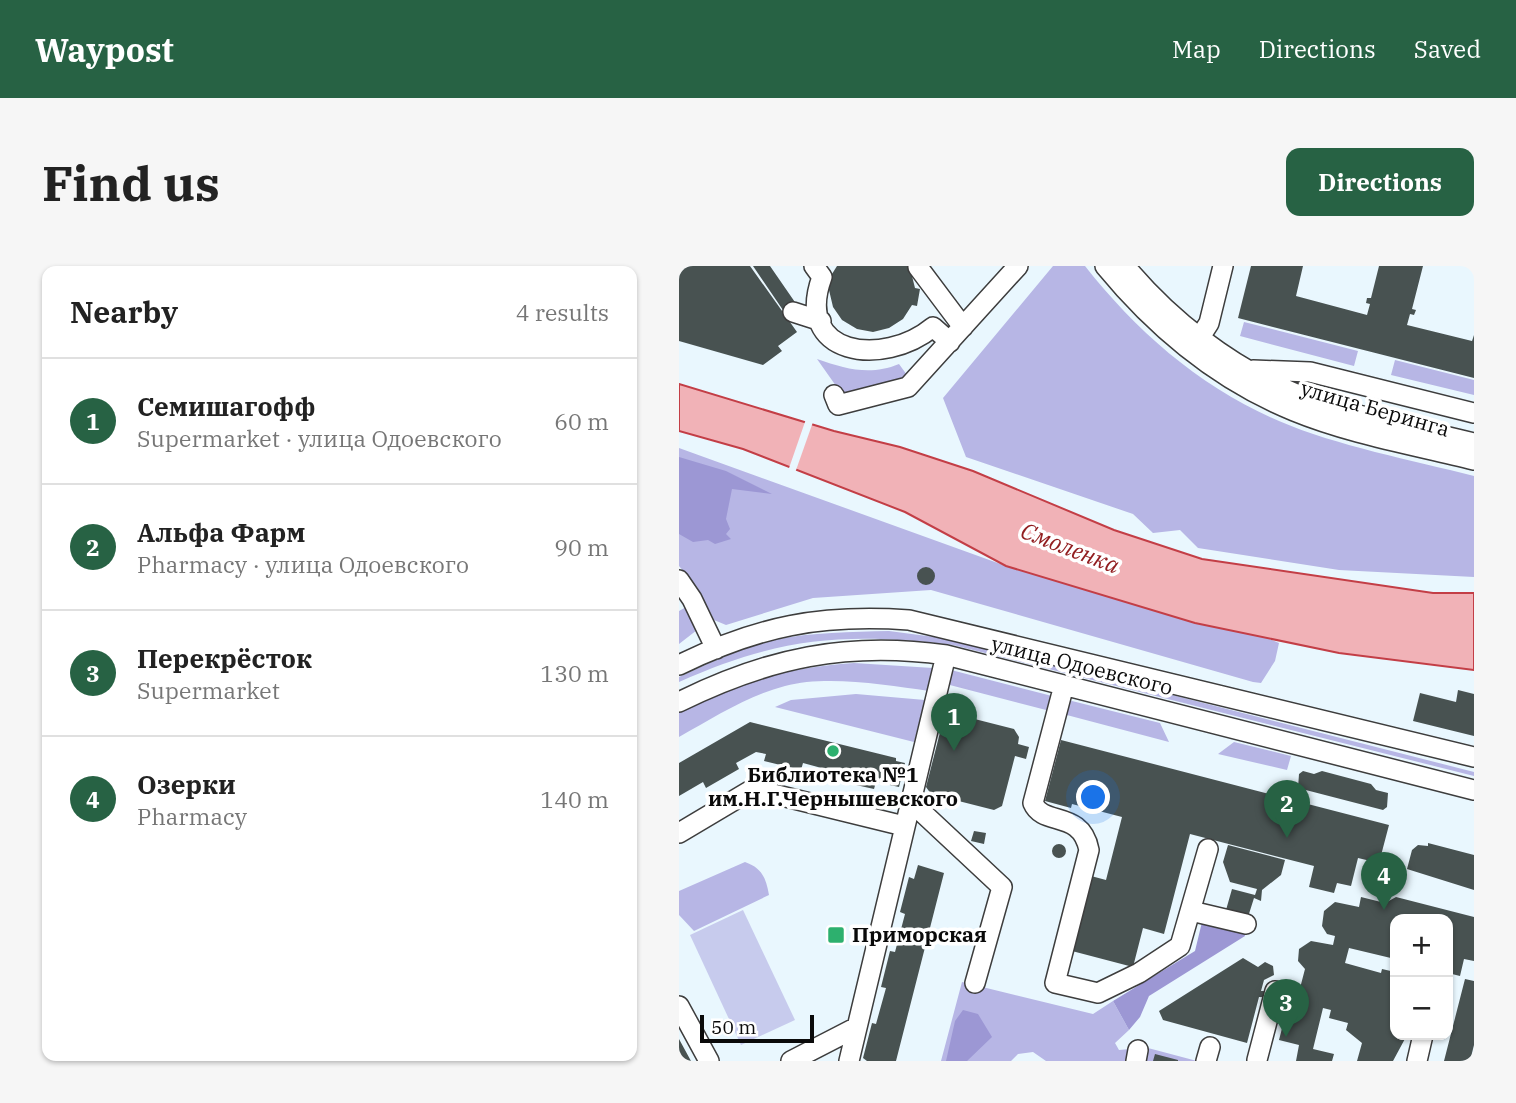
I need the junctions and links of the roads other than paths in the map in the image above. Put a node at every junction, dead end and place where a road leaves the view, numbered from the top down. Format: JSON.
{"nodes":[{"id":1,"x":814,"y":266,"type":"edge"},
{"id":2,"x":1018,"y":266,"type":"edge"},
{"id":3,"x":1105,"y":266,"type":"edge"},
{"id":4,"x":1125,"y":266,"type":"edge"},
{"id":5,"x":1223,"y":266,"type":"edge"},
{"id":6,"x":918,"y":267,"type":"edge"},
{"id":7,"x":793,"y":312,"type":"dead end"},
{"id":8,"x":821,"y":321,"type":"junction"},
{"id":9,"x":964,"y":327,"type":"junction"},
{"id":10,"x":1200,"y":337,"type":"junction"},
{"id":11,"x":950,"y":342,"type":"junction"},
{"id":12,"x":1250,"y":370,"type":"junction"},
{"id":13,"x":834,"y":395,"type":"dead end"},
{"id":14,"x":1474,"y":413,"type":"edge"},
{"id":15,"x":1474,"y":443,"type":"edge"},
{"id":16,"x":1474,"y":460,"type":"edge"},
{"id":17,"x":679,"y":580,"type":"edge"},
{"id":18,"x":716,"y":649,"type":"junction"},
{"id":19,"x":946,"y":655,"type":"junction"},
{"id":20,"x":679,"y":665,"type":"edge"},
{"id":21,"x":1064,"y":685,"type":"junction"},
{"id":22,"x":679,"y":702,"type":"edge"},
{"id":23,"x":1474,"y":757,"type":"edge"},
{"id":24,"x":1474,"y":790,"type":"edge"},
{"id":25,"x":910,"y":801,"type":"junction"},
{"id":26,"x":904,"y":826,"type":"junction"},
{"id":27,"x":679,"y":833,"type":"edge"},
{"id":28,"x":1208,"y":849,"type":"dead end"},
{"id":29,"x":1191,"y":911,"type":"junction"},
{"id":30,"x":1246,"y":924,"type":"dead end"},
{"id":31,"x":975,"y":983,"type":"dead end"},
{"id":32,"x":1275,"y":991,"type":"dead end"},
{"id":33,"x":679,"y":1006,"type":"edge"},
{"id":34,"x":857,"y":1027,"type":"junction"},
{"id":35,"x":1422,"y":1040,"type":"edge"},
{"id":36,"x":830,"y":1041,"type":"junction"},
{"id":37,"x":849,"y":1059,"type":"edge"},
{"id":38,"x":1253,"y":1059,"type":"edge"},
{"id":39,"x":709,"y":1061,"type":"edge"},
{"id":40,"x":791,"y":1061,"type":"edge"},
{"id":41,"x":1417,"y":1061,"type":"edge"}],
"edges":[{"from":1,"to":8,"type":"street"},
{"from":2,"to":9,"type":"street"},
{"from":3,"to":16,"type":"street","name":"улица Беринга"},
{"from":4,"to":10,"type":"street","name":"улица Беринга"},
{"from":5,"to":10,"type":"street"},
{"from":6,"to":9,"type":"street"},
{"from":7,"to":8,"type":"street"},
{"from":8,"to":11,"type":"street"},
{"from":9,"to":11,"type":"street"},
{"from":10,"to":12,"type":"street","name":"улица Беринга"},
{"from":11,"to":13,"type":"street"},
{"from":12,"to":14,"type":"street"},
{"from":12,"to":15,"type":"street","name":"улица Беринга"},
{"from":17,"to":18,"type":"street"},
{"from":18,"to":20,"type":"street","name":"улица Одоевского"},
{"from":18,"to":23,"type":"street","name":"улица Одоевского"},
{"from":19,"to":21,"type":"street","name":"улица Одоевского"},
{"from":19,"to":22,"type":"street","name":"улица Одоевского"},
{"from":19,"to":25,"type":"street"},
{"from":21,"to":24,"type":"street","name":"улица Одоевского"},
{"from":21,"to":29,"type":"street"},
{"from":25,"to":26,"type":"street"},
{"from":25,"to":31,"type":"street"},
{"from":26,"to":27,"type":"street"},
{"from":26,"to":34,"type":"street"},
{"from":28,"to":29,"type":"street"},
{"from":29,"to":30,"type":"street"},
{"from":32,"to":38,"type":"street"},
{"from":33,"to":39,"type":"street"},
{"from":34,"to":36,"type":"street"},
{"from":34,"to":37,"type":"street"},
{"from":35,"to":41,"type":"street"},
{"from":36,"to":37,"type":"street"},
{"from":36,"to":40,"type":"street"}]}
